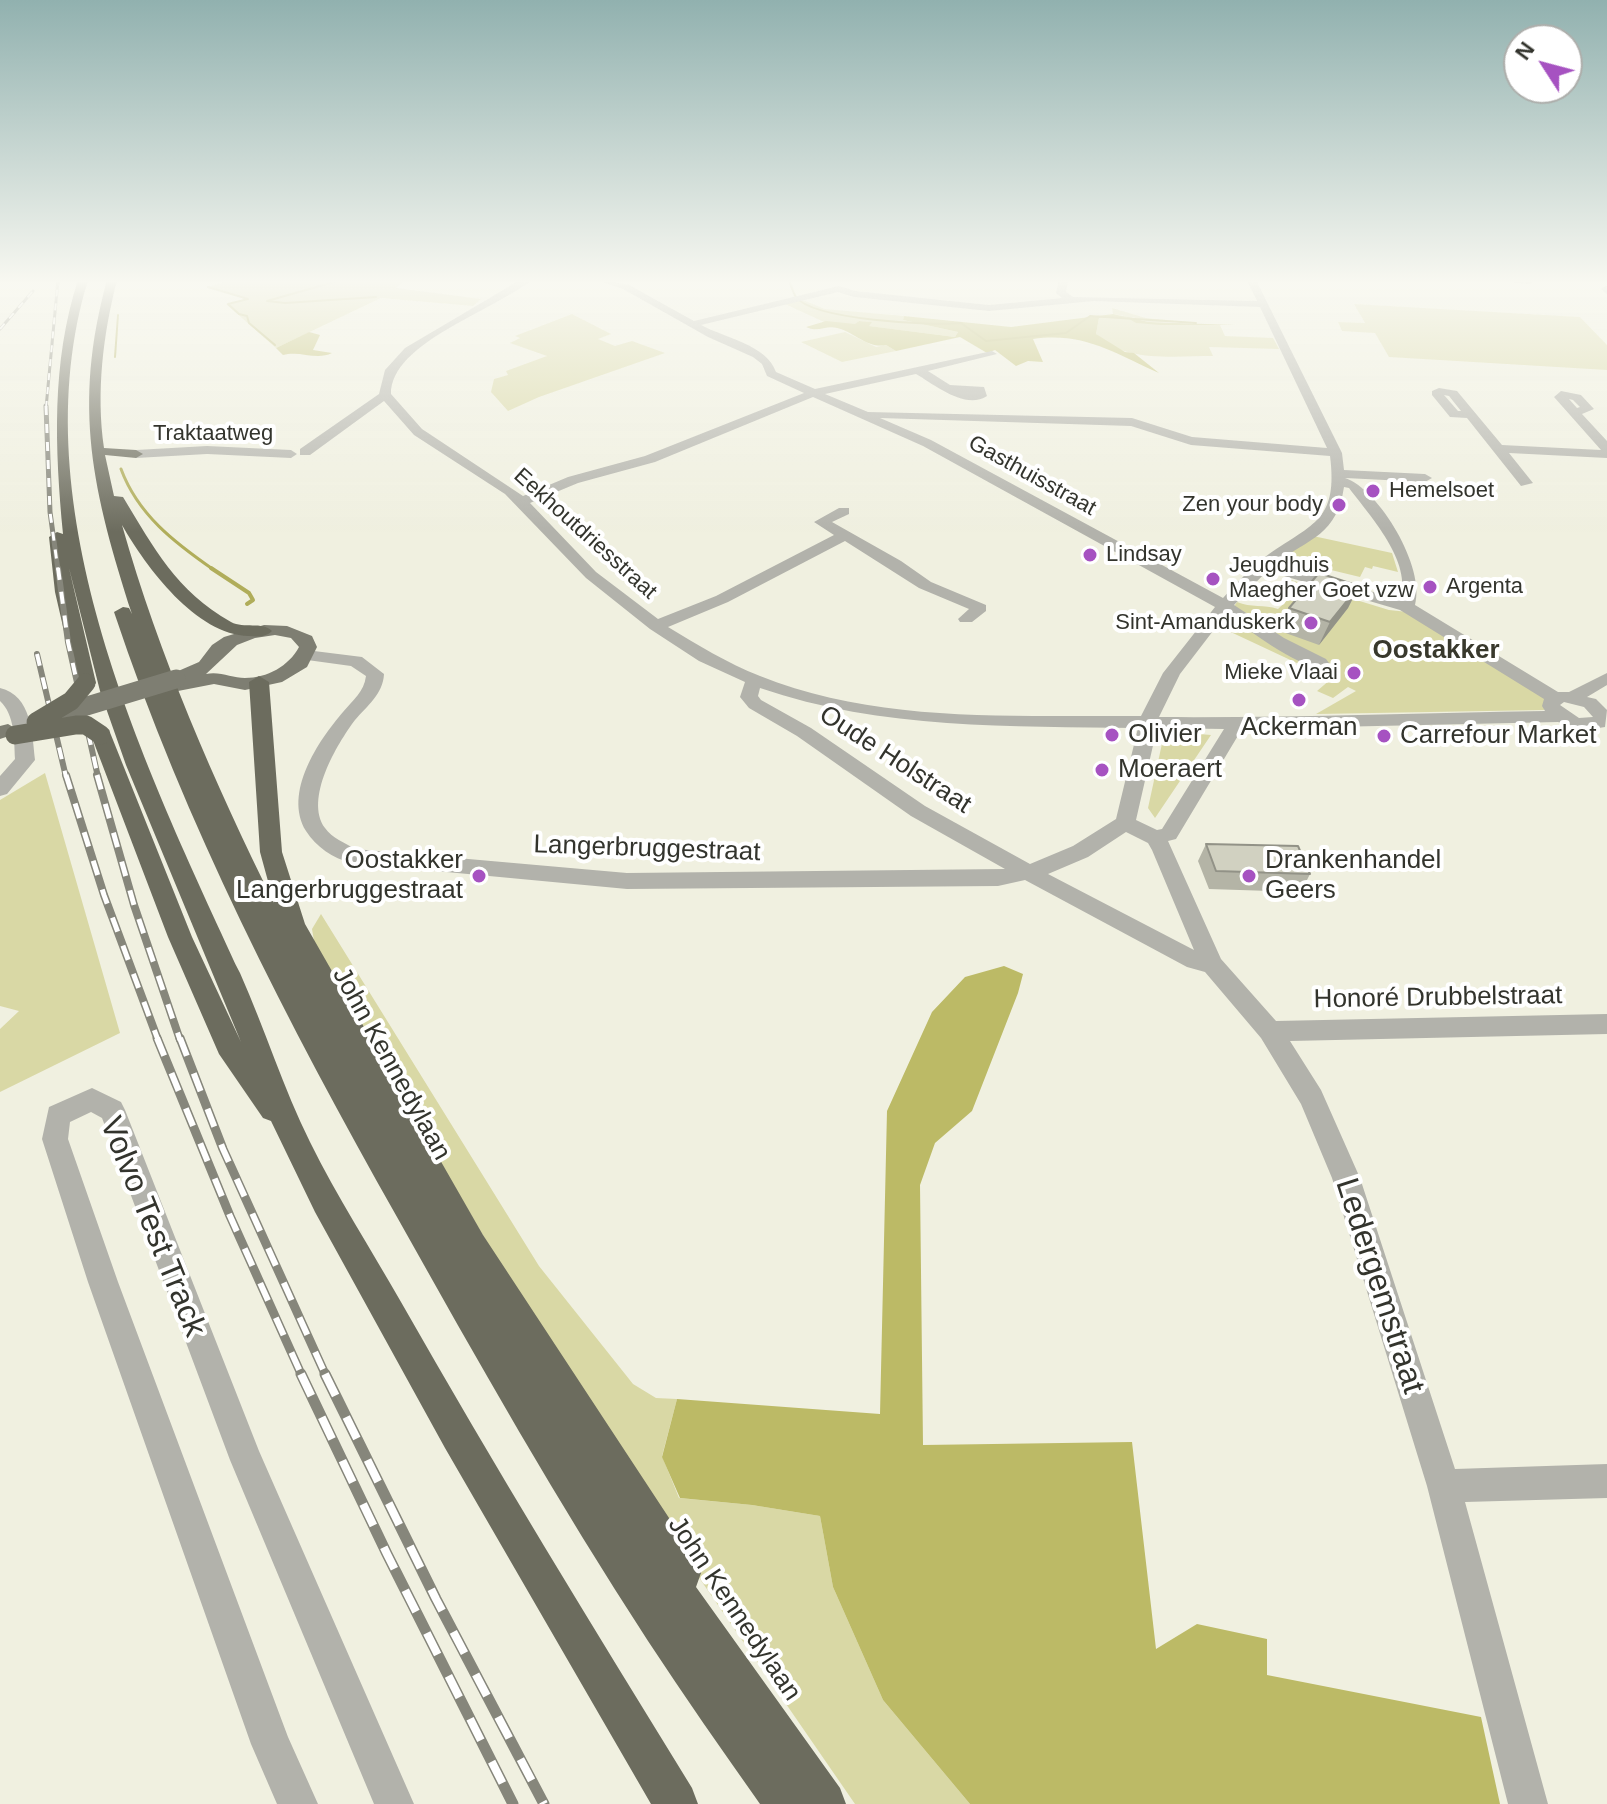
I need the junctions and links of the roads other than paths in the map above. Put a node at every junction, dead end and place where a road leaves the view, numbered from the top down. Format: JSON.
{"nodes":[{"id":1,"x":66,"y":364,"type":"edge"},
{"id":2,"x":87,"y":364,"type":"edge"},
{"id":3,"x":98,"y":364,"type":"edge"},
{"id":4,"x":394,"y":364,"type":"edge"},
{"id":5,"x":768,"y":364,"type":"edge"},
{"id":6,"x":948,"y":364,"type":"edge"},
{"id":7,"x":1292,"y":364,"type":"edge"},
{"id":8,"x":919,"y":371,"type":"junction"},
{"id":9,"x":947,"y":388,"type":"dead end"},
{"id":10,"x":813,"y":393,"type":"junction"},
{"id":11,"x":385,"y":395,"type":"junction"},
{"id":12,"x":62,"y":412,"type":"junction"},
{"id":13,"x":1575,"y":412,"type":"dead end"},
{"id":14,"x":1471,"y":415,"type":"dead end"},
{"id":15,"x":866,"y":416,"type":"junction"},
{"id":16,"x":104,"y":449,"type":"junction"},
{"id":17,"x":1499,"y":449,"type":"junction"},
{"id":18,"x":1607,"y":451,"type":"edge"},
{"id":19,"x":1336,"y":453,"type":"junction"},
{"id":20,"x":136,"y":454,"type":"joint"},
{"id":21,"x":1339,"y":477,"type":"junction"},
{"id":22,"x":1425,"y":478,"type":"dead end"},
{"id":23,"x":1526,"y":483,"type":"dead end"},
{"id":24,"x":521,"y":502,"type":"junction"},
{"id":25,"x":844,"y":511,"type":"dead end"},
{"id":26,"x":845,"y":535,"type":"junction"},
{"id":27,"x":1265,"y":565,"type":"junction"},
{"id":28,"x":1409,"y":601,"type":"junction"},
{"id":29,"x":1226,"y":606,"type":"junction"},
{"id":30,"x":966,"y":619,"type":"dead end"},
{"id":31,"x":656,"y":626,"type":"junction"},
{"id":32,"x":263,"y":631,"type":"junction"},
{"id":33,"x":306,"y":655,"type":"junction"},
{"id":34,"x":1320,"y":663,"type":"dead end"},
{"id":35,"x":211,"y":672,"type":"junction"},
{"id":36,"x":1607,"y":678,"type":"edge"},
{"id":37,"x":754,"y":680,"type":"junction"},
{"id":38,"x":177,"y":682,"type":"junction"},
{"id":39,"x":259,"y":682,"type":"junction"},
{"id":40,"x":0,"y":693,"type":"edge"},
{"id":41,"x":1574,"y":697,"type":"junction"},
{"id":42,"x":1329,"y":704,"type":"dead end"},
{"id":43,"x":1558,"y":707,"type":"junction"},
{"id":44,"x":1603,"y":713,"type":"edge"},
{"id":45,"x":1150,"y":721,"type":"junction"},
{"id":46,"x":36,"y":722,"type":"junction"},
{"id":47,"x":1300,"y":723,"type":"junction"},
{"id":48,"x":1235,"y":724,"type":"junction"},
{"id":49,"x":6,"y":735,"type":"edge"},
{"id":50,"x":0,"y":789,"type":"edge"},
{"id":51,"x":1125,"y":823,"type":"junction"},
{"id":52,"x":1155,"y":838,"type":"junction"},
{"id":53,"x":1032,"y":873,"type":"junction"},
{"id":54,"x":1212,"y":964,"type":"junction"},
{"id":55,"x":1607,"y":1024,"type":"edge"},
{"id":56,"x":1270,"y":1031,"type":"junction"},
{"id":57,"x":291,"y":1134,"type":"junction"},
{"id":58,"x":1607,"y":1481,"type":"edge"},
{"id":59,"x":1444,"y":1486,"type":"junction"},
{"id":60,"x":749,"y":1699,"type":"junction"},
{"id":61,"x":298,"y":1804,"type":"edge"},
{"id":62,"x":394,"y":1804,"type":"edge"},
{"id":63,"x":676,"y":1804,"type":"edge"},
{"id":64,"x":786,"y":1804,"type":"edge"},
{"id":65,"x":824,"y":1804,"type":"edge"},
{"id":66,"x":1528,"y":1804,"type":"edge"}],
"edges":[{"from":1,"to":12,"type":"highway"},
{"from":2,"to":64,"type":"highway"},
{"from":3,"to":16,"type":"highway","name":"John Kennedylaan"},
{"from":4,"to":11,"type":"street"},
{"from":5,"to":10,"type":"street","name":"Gasthuisstraat"},
{"from":6,"to":8,"type":"street"},
{"from":7,"to":19,"type":"street"},
{"from":8,"to":9,"type":"street"},
{"from":8,"to":10,"type":"street"},
{"from":10,"to":15,"type":"street","name":"Gasthuisstraat"},
{"from":10,"to":24,"type":"street"},
{"from":11,"to":20,"type":"street","name":"Traktaatweg"},
{"from":11,"to":24,"type":"street","name":"Eekhoutdriesstraat"},
{"from":12,"to":46,"type":"highway","bridge":true},
{"from":12,"to":57,"type":"highway"},
{"from":13,"to":18,"type":"street"},
{"from":14,"to":17,"type":"street"},
{"from":15,"to":19,"type":"street"},
{"from":15,"to":29,"type":"street","name":"Gasthuisstraat"},
{"from":16,"to":20,"type":"highway"},
{"from":16,"to":32,"type":"highway"},
{"from":16,"to":60,"type":"highway","name":"John Kennedylaan"},
{"from":17,"to":18,"type":"street"},
{"from":17,"to":23,"type":"street"},
{"from":19,"to":21,"type":"street"},
{"from":21,"to":22,"type":"street"},
{"from":21,"to":27,"type":"street"},
{"from":21,"to":28,"type":"street"},
{"from":24,"to":31,"type":"street","name":"Eekhoutdriesstraat"},
{"from":25,"to":26,"type":"street"},
{"from":26,"to":30,"type":"street"},
{"from":26,"to":31,"type":"street"},
{"from":27,"to":28,"type":"street"},
{"from":27,"to":29,"type":"street"},
{"from":28,"to":43,"type":"street"},
{"from":29,"to":34,"type":"street","name":"Gasthuisstraat"},
{"from":29,"to":45,"type":"street"},
{"from":31,"to":37,"type":"street","name":"Eekhoutdriesstraat"},
{"from":32,"to":33,"type":"main road"},
{"from":32,"to":35,"type":"main road"},
{"from":33,"to":39,"type":"main road"},
{"from":33,"to":53,"type":"street","name":"Langerbruggestraat"},
{"from":35,"to":38,"type":"main road"},
{"from":35,"to":39,"type":"main road"},
{"from":36,"to":41,"type":"street"},
{"from":37,"to":45,"type":"street","name":"Eekhoutdriesstraat"},
{"from":37,"to":53,"type":"street","name":"Oude Holstraat"},
{"from":38,"to":46,"type":"main road","bridge":true},
{"from":38,"to":49,"type":"main road","bridge":true},
{"from":39,"to":60,"type":"highway"},
{"from":40,"to":50,"type":"street"},
{"from":41,"to":43,"type":"street"},
{"from":41,"to":44,"type":"street"},
{"from":42,"to":47,"type":"street"},
{"from":43,"to":44,"type":"street"},
{"from":43,"to":47,"type":"street","name":"Eekhoutdriesstraat"},
{"from":45,"to":48,"type":"street","name":"Eekhoutdriesstraat"},
{"from":45,"to":51,"type":"street"},
{"from":46,"to":49,"type":"main road"},
{"from":47,"to":48,"type":"street","name":"Eekhoutdriesstraat"},
{"from":48,"to":52,"type":"street"},
{"from":49,"to":57,"type":"highway","bridge":true},
{"from":51,"to":52,"type":"street"},
{"from":51,"to":53,"type":"street","name":"Langerbruggestraat"},
{"from":52,"to":54,"type":"street","name":"Ledergemstraat"},
{"from":53,"to":54,"type":"street"},
{"from":54,"to":56,"type":"street","name":"Ledergemstraat"},
{"from":55,"to":56,"type":"street","name":"Honoré Drubbelstraat"},
{"from":56,"to":59,"type":"street","name":"Ledergemstraat"},
{"from":57,"to":63,"type":"highway"},
{"from":58,"to":59,"type":"street"},
{"from":59,"to":66,"type":"street","name":"Ledergemstraat"},
{"from":60,"to":65,"type":"highway","name":"John Kennedylaan"},
{"from":61,"to":62,"type":"street","name":"Volvo Test Track"}]}
